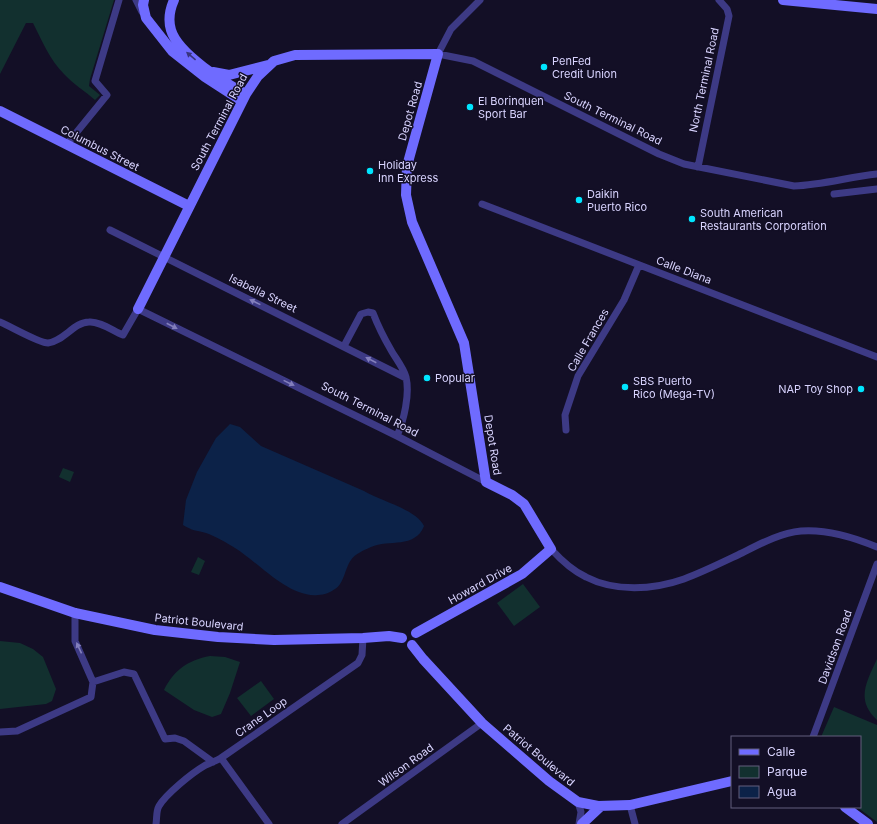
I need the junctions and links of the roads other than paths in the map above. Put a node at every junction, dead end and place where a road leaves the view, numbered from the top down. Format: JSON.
{"nodes":[{"id":1,"x":119,"y":0,"type":"edge"},
{"id":2,"x":136,"y":0,"type":"edge"},
{"id":3,"x":144,"y":0,"type":"edge"},
{"id":4,"x":174,"y":0,"type":"edge"},
{"id":5,"x":480,"y":0,"type":"edge"},
{"id":6,"x":719,"y":0,"type":"edge"},
{"id":7,"x":783,"y":0,"type":"edge"},
{"id":8,"x":877,"y":8,"type":"edge"},
{"id":9,"x":146,"y":18,"type":"junction"},
{"id":10,"x":438,"y":54,"type":"junction"},
{"id":11,"x":270,"y":65,"type":"junction"},
{"id":12,"x":210,"y":71,"type":"junction"},
{"id":13,"x":244,"y":98,"type":"junction"},
{"id":14,"x":0,"y":111,"type":"edge"},
{"id":15,"x":67,"y":144,"type":"junction"},
{"id":16,"x":698,"y":167,"type":"junction"},
{"id":17,"x":877,"y":174,"type":"edge"},
{"id":18,"x":877,"y":190,"type":"edge"},
{"id":19,"x":834,"y":194,"type":"dead end"},
{"id":20,"x":482,"y":204,"type":"dead end"},
{"id":21,"x":189,"y":206,"type":"junction"},
{"id":22,"x":110,"y":230,"type":"dead end"},
{"id":23,"x":164,"y":256,"type":"junction"},
{"id":24,"x":639,"y":265,"type":"junction"},
{"id":25,"x":138,"y":309,"type":"junction"},
{"id":26,"x":0,"y":322,"type":"edge"},
{"id":27,"x":344,"y":346,"type":"junction"},
{"id":28,"x":877,"y":357,"type":"edge"},
{"id":29,"x":406,"y":378,"type":"junction"},
{"id":30,"x":566,"y":430,"type":"dead end"},
{"id":31,"x":398,"y":436,"type":"junction"},
{"id":32,"x":486,"y":482,"type":"junction"},
{"id":33,"x":877,"y":548,"type":"edge"},
{"id":34,"x":551,"y":549,"type":"junction"},
{"id":35,"x":877,"y":564,"type":"edge"},
{"id":36,"x":0,"y":587,"type":"edge"},
{"id":37,"x":75,"y":612,"type":"junction"},
{"id":38,"x":416,"y":633,"type":"junction"},
{"id":39,"x":362,"y":638,"type":"junction"},
{"id":40,"x":402,"y":638,"type":"junction"},
{"id":41,"x":412,"y":645,"type":"junction"},
{"id":42,"x":93,"y":682,"type":"junction"},
{"id":43,"x":482,"y":723,"type":"junction"},
{"id":44,"x":0,"y":732,"type":"edge"},
{"id":45,"x":813,"y":736,"type":"edge"},
{"id":46,"x":221,"y":758,"type":"junction"},
{"id":47,"x":213,"y":762,"type":"junction"},
{"id":48,"x":731,"y":781,"type":"edge"},
{"id":49,"x":578,"y":802,"type":"junction"},
{"id":50,"x":630,"y":805,"type":"junction"},
{"id":51,"x":602,"y":806,"type":"junction"},
{"id":52,"x":847,"y":808,"type":"edge"},
{"id":53,"x":156,"y":824,"type":"edge"},
{"id":54,"x":268,"y":824,"type":"edge"},
{"id":55,"x":342,"y":824,"type":"edge"},
{"id":56,"x":579,"y":824,"type":"edge"},
{"id":57,"x":582,"y":824,"type":"edge"},
{"id":58,"x":635,"y":824,"type":"edge"},
{"id":59,"x":868,"y":824,"type":"edge"}],
"edges":[{"from":1,"to":15,"type":"street"},
{"from":2,"to":9,"type":"street"},
{"from":3,"to":9,"type":"street"},
{"from":12,"to":4,"type":"street","one_way":true},
{"from":5,"to":10,"type":"street"},
{"from":6,"to":16,"type":"street","name":"North Terminal Road"},
{"from":7,"to":8,"type":"street"},
{"from":9,"to":13,"type":"street"},
{"from":10,"to":11,"type":"street","name":"South Terminal Road"},
{"from":10,"to":16,"type":"street","name":"South Terminal Road"},
{"from":10,"to":32,"type":"street","name":"Depot Road"},
{"from":11,"to":12,"type":"street"},
{"from":11,"to":13,"type":"street","name":"South Terminal Road"},
{"from":12,"to":13,"type":"street"},
{"from":13,"to":21,"type":"street","name":"South Terminal Road"},
{"from":14,"to":15,"type":"street","name":"Columbus Street"},
{"from":15,"to":21,"type":"street","name":"Columbus Street"},
{"from":16,"to":17,"type":"street","name":"South Terminal Road"},
{"from":18,"to":19,"type":"street"},
{"from":20,"to":24,"type":"street","name":"Calle Diana"},
{"from":21,"to":23,"type":"street","name":"South Terminal Road"},
{"from":22,"to":23,"type":"street","name":"Isabella Street"},
{"from":23,"to":25,"type":"street","name":"South Terminal Road"},
{"from":27,"to":23,"type":"street","name":"Isabella Street","one_way":true},
{"from":24,"to":28,"type":"street","name":"Calle Diana"},
{"from":24,"to":30,"type":"street","name":"Calle Frances"},
{"from":25,"to":26,"type":"street"},
{"from":25,"to":31,"type":"street","name":"South Terminal Road","one_way":true},
{"from":29,"to":27,"type":"street","name":"Isabella Street","one_way":true},
{"from":27,"to":29,"type":"street"},
{"from":29,"to":31,"type":"street"},
{"from":31,"to":32,"type":"street","name":"South Terminal Road"},
{"from":32,"to":34,"type":"street","name":"Depot Road"},
{"from":33,"to":34,"type":"street","name":"Depot Road"},
{"from":34,"to":38,"type":"street","name":"Howard Drive"},
{"from":35,"to":45,"type":"street","name":"Davidson Road"},
{"from":36,"to":37,"type":"street","name":"Patriot Boulevard"},
{"from":37,"to":39,"type":"street","name":"Patriot Boulevard"},
{"from":42,"to":37,"type":"street","one_way":true},
{"from":38,"to":40,"type":"street"},
{"from":38,"to":41,"type":"street"},
{"from":39,"to":40,"type":"street","name":"Patriot Boulevard"},
{"from":39,"to":46,"type":"street","name":"Crane Loop"},
{"from":40,"to":41,"type":"street"},
{"from":41,"to":43,"type":"street","name":"Patriot Boulevard"},
{"from":42,"to":44,"type":"street"},
{"from":42,"to":47,"type":"street"},
{"from":43,"to":49,"type":"street","name":"Patriot Boulevard"},
{"from":43,"to":55,"type":"street","name":"Wilson Road"},
{"from":46,"to":47,"type":"street","name":"Crane Loop"},
{"from":46,"to":54,"type":"street"},
{"from":47,"to":53,"type":"street","name":"Crane Loop"},
{"from":48,"to":50,"type":"street","name":"Patriot Boulevard"},
{"from":49,"to":51,"type":"street","name":"Patriot Boulevard"},
{"from":49,"to":56,"type":"street"},
{"from":50,"to":51,"type":"street","name":"Patriot Boulevard"},
{"from":50,"to":58,"type":"street"},
{"from":51,"to":57,"type":"street"},
{"from":52,"to":59,"type":"street"}]}
